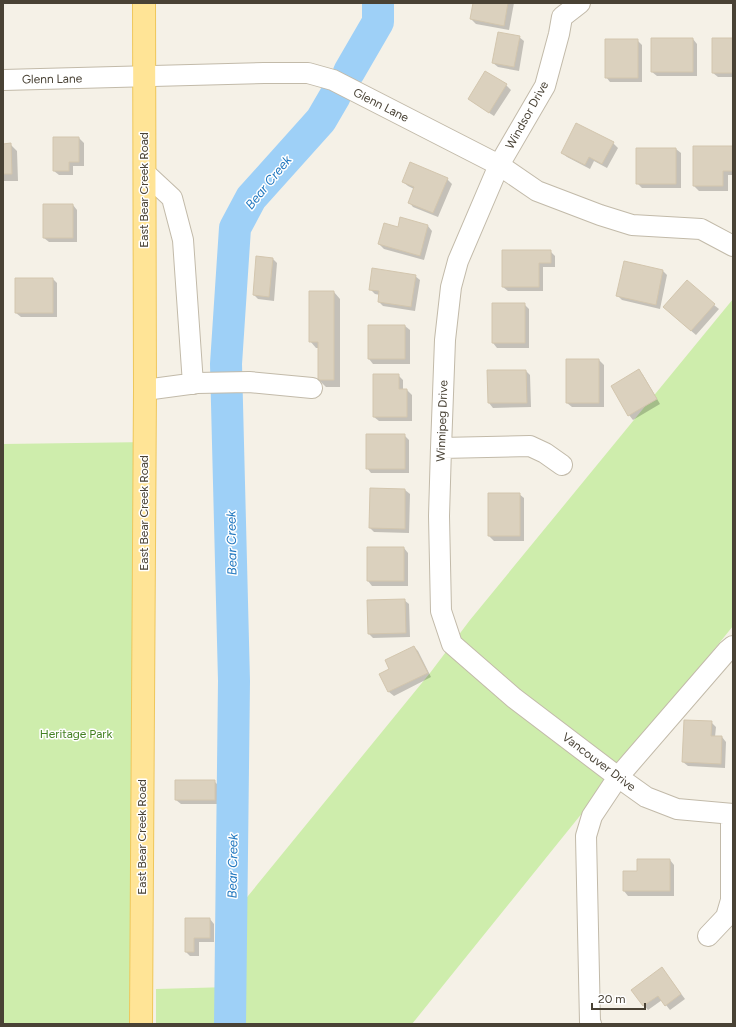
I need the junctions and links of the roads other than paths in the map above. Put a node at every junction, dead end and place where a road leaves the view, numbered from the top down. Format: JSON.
{"nodes":[{"id":1,"x":144,"y":3,"type":"edge"},
{"id":2,"x":580,"y":3,"type":"edge"},
{"id":3,"x":143,"y":77,"type":"junction"},
{"id":4,"x":3,"y":80,"type":"edge"},
{"id":5,"x":499,"y":165,"type":"junction"},
{"id":6,"x":144,"y":172,"type":"junction"},
{"id":7,"x":733,"y":246,"type":"edge"},
{"id":8,"x":202,"y":383,"type":"junction"},
{"id":9,"x":312,"y":388,"type":"dead end"},
{"id":10,"x":145,"y":390,"type":"junction"},
{"id":11,"x":441,"y":448,"type":"junction"},
{"id":12,"x":562,"y":465,"type":"dead end"},
{"id":13,"x":733,"y":646,"type":"edge"},
{"id":14,"x":482,"y":671,"type":"joint"},
{"id":15,"x":618,"y":777,"type":"junction"},
{"id":16,"x":732,"y":814,"type":"edge"},
{"id":17,"x":708,"y":936,"type":"dead end"},
{"id":18,"x":141,"y":1024,"type":"edge"},
{"id":19,"x":591,"y":1024,"type":"edge"}],
"edges":[{"from":1,"to":3,"type":"main road","name":"East Bear Creek Road"},
{"from":2,"to":5,"type":"street","name":"Windsor Drive"},
{"from":3,"to":4,"type":"street","name":"Glenn Lane"},
{"from":3,"to":5,"type":"street","name":"Glenn Lane"},
{"from":3,"to":6,"type":"main road","name":"East Bear Creek Road"},
{"from":5,"to":7,"type":"street","name":"Glenn Lane"},
{"from":5,"to":11,"type":"street","name":"Winnipeg Drive"},
{"from":6,"to":8,"type":"street"},
{"from":6,"to":10,"type":"main road","name":"East Bear Creek Road"},
{"from":8,"to":9,"type":"street"},
{"from":8,"to":10,"type":"street"},
{"from":10,"to":18,"type":"main road","name":"East Bear Creek Road"},
{"from":11,"to":12,"type":"street"},
{"from":11,"to":14,"type":"street","name":"Winnipeg Drive"},
{"from":13,"to":15,"type":"street"},
{"from":14,"to":15,"type":"street","name":"Vancouver Drive"},
{"from":15,"to":16,"type":"street","name":"Vancouver Drive"},
{"from":15,"to":19,"type":"street"},
{"from":16,"to":17,"type":"street"}]}
